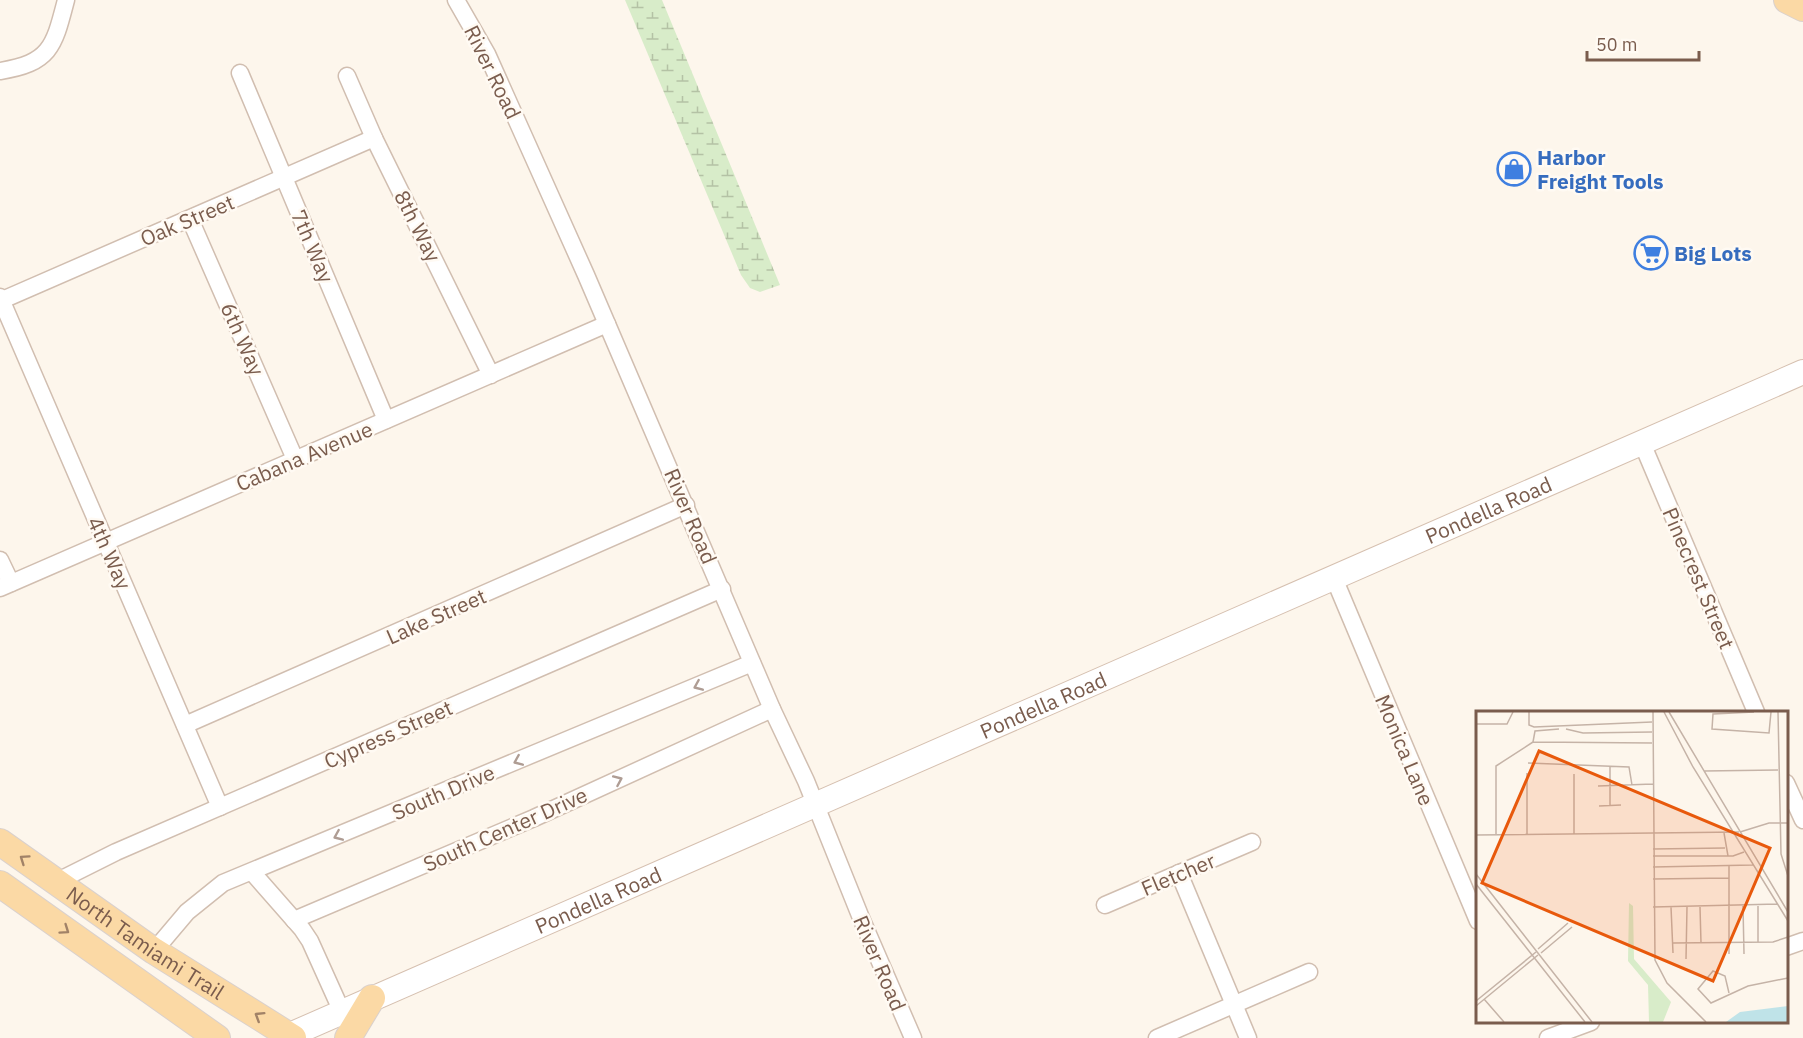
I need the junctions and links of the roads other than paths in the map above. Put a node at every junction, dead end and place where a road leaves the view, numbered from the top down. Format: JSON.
{"nodes":[{"id":1,"x":66,"y":0,"type":"edge"},
{"id":2,"x":456,"y":0,"type":"edge"},
{"id":3,"x":1786,"y":0,"type":"edge"},
{"id":4,"x":1803,"y":9,"type":"edge"},
{"id":5,"x":0,"y":71,"type":"edge"},
{"id":6,"x":240,"y":73,"type":"dead end"},
{"id":7,"x":347,"y":76,"type":"dead end"},
{"id":8,"x":374,"y":138,"type":"junction"},
{"id":9,"x":284,"y":178,"type":"junction"},
{"id":10,"x":190,"y":219,"type":"junction"},
{"id":11,"x":0,"y":299,"type":"edge"},
{"id":12,"x":607,"y":324,"type":"junction"},
{"id":13,"x":1803,"y":372,"type":"edge"},
{"id":14,"x":491,"y":375,"type":"junction"},
{"id":15,"x":386,"y":420,"type":"junction"},
{"id":16,"x":1642,"y":443,"type":"junction"},
{"id":17,"x":295,"y":459,"type":"junction"},
{"id":18,"x":686,"y":505,"type":"junction"},
{"id":19,"x":105,"y":542,"type":"junction"},
{"id":20,"x":0,"y":560,"type":"edge"},
{"id":21,"x":1334,"y":578,"type":"junction"},
{"id":22,"x":5,"y":586,"type":"edge"},
{"id":23,"x":722,"y":589,"type":"junction"},
{"id":24,"x":752,"y":663,"type":"junction"},
{"id":25,"x":772,"y":709,"type":"junction"},
{"id":26,"x":1756,"y":711,"type":"edge"},
{"id":27,"x":185,"y":725,"type":"junction"},
{"id":28,"x":1788,"y":787,"type":"edge"},
{"id":29,"x":815,"y":804,"type":"junction"},
{"id":30,"x":220,"y":807,"type":"junction"},
{"id":31,"x":1803,"y":820,"type":"edge"},
{"id":32,"x":0,"y":842,"type":"edge"},
{"id":33,"x":1252,"y":842,"type":"dead end"},
{"id":34,"x":252,"y":872,"type":"junction"},
{"id":35,"x":1179,"y":873,"type":"junction"},
{"id":36,"x":56,"y":882,"type":"junction"},
{"id":37,"x":0,"y":884,"type":"edge"},
{"id":38,"x":1105,"y":905,"type":"dead end"},
{"id":39,"x":1476,"y":916,"type":"edge"},
{"id":40,"x":294,"y":920,"type":"junction"},
{"id":41,"x":1803,"y":941,"type":"edge"},
{"id":42,"x":1788,"y":946,"type":"edge"},
{"id":43,"x":154,"y":951,"type":"junction"},
{"id":44,"x":1310,"y":972,"type":"dead end"},
{"id":45,"x":372,"y":998,"type":"junction"},
{"id":46,"x":1234,"y":1004,"type":"junction"},
{"id":47,"x":342,"y":1012,"type":"junction"},
{"id":48,"x":1588,"y":1023,"type":"edge"},
{"id":49,"x":288,"y":1037,"type":"edge"},
{"id":50,"x":217,"y":1038,"type":"edge"},
{"id":51,"x":348,"y":1038,"type":"edge"},
{"id":52,"x":913,"y":1038,"type":"edge"},
{"id":53,"x":1157,"y":1038,"type":"edge"},
{"id":54,"x":1248,"y":1038,"type":"edge"},
{"id":55,"x":1548,"y":1038,"type":"edge"}],
"edges":[{"from":1,"to":5,"type":"street"},
{"from":2,"to":12,"type":"street","name":"River Road"},
{"from":3,"to":4,"type":"main road"},
{"from":6,"to":9,"type":"street","name":"7th Way"},
{"from":7,"to":8,"type":"street","name":"8th Way"},
{"from":8,"to":9,"type":"street","name":"Oak Street"},
{"from":8,"to":14,"type":"street","name":"8th Way"},
{"from":9,"to":10,"type":"street","name":"Oak Street"},
{"from":9,"to":15,"type":"street","name":"7th Way"},
{"from":10,"to":11,"type":"street","name":"Oak Street"},
{"from":10,"to":17,"type":"street","name":"6th Way"},
{"from":11,"to":19,"type":"street","name":"4th Way"},
{"from":12,"to":14,"type":"street","name":"Cabana Avenue"},
{"from":12,"to":18,"type":"street","name":"River Road"},
{"from":13,"to":16,"type":"main road","name":"Pondella Road"},
{"from":14,"to":15,"type":"street","name":"Cabana Avenue"},
{"from":15,"to":17,"type":"street","name":"Cabana Avenue"},
{"from":16,"to":21,"type":"main road","name":"Pondella Road"},
{"from":16,"to":26,"type":"street","name":"Pinecrest Street"},
{"from":17,"to":19,"type":"street","name":"Cabana Avenue"},
{"from":18,"to":23,"type":"street","name":"River Road"},
{"from":18,"to":27,"type":"street","name":"Lake Street"},
{"from":19,"to":22,"type":"street","name":"Cabana Avenue"},
{"from":19,"to":27,"type":"street","name":"4th Way"},
{"from":20,"to":22,"type":"street"},
{"from":21,"to":29,"type":"main road","name":"Pondella Road"},
{"from":21,"to":39,"type":"street","name":"Monica Lane"},
{"from":23,"to":24,"type":"street","name":"River Road"},
{"from":23,"to":30,"type":"street","name":"Cypress Street"},
{"from":24,"to":25,"type":"street","name":"River Road"},
{"from":24,"to":34,"type":"street","name":"South Drive","one_way":true},
{"from":25,"to":29,"type":"street","name":"River Road"},
{"from":40,"to":25,"type":"street","name":"South Center Drive","one_way":true},
{"from":27,"to":30,"type":"street","name":"4th Way"},
{"from":28,"to":31,"type":"street"},
{"from":29,"to":45,"type":"main road","name":"Pondella Road"},
{"from":29,"to":52,"type":"street","name":"River Road"},
{"from":30,"to":36,"type":"street","name":"Cypress Street"},
{"from":36,"to":32,"type":"main road","name":"North Tamiami Trail","one_way":true},
{"from":33,"to":35,"type":"street","name":"Fletcher"},
{"from":34,"to":40,"type":"street"},
{"from":34,"to":43,"type":"street","name":"South Drive"},
{"from":35,"to":38,"type":"street","name":"Fletcher"},
{"from":35,"to":46,"type":"street"},
{"from":36,"to":43,"type":"main road","name":"North Tamiami Trail"},
{"from":37,"to":50,"type":"main road","name":"North Tamiami Trail","one_way":true},
{"from":40,"to":47,"type":"street"},
{"from":41,"to":42,"type":"street"},
{"from":49,"to":43,"type":"main road","name":"North Tamiami Trail","one_way":true},
{"from":44,"to":46,"type":"street"},
{"from":45,"to":47,"type":"main road","name":"Pondella Road"},
{"from":45,"to":51,"type":"main road"},
{"from":46,"to":53,"type":"street"},
{"from":46,"to":54,"type":"street"},
{"from":47,"to":49,"type":"main road","name":"Pondella Road"},
{"from":48,"to":55,"type":"street"}]}
